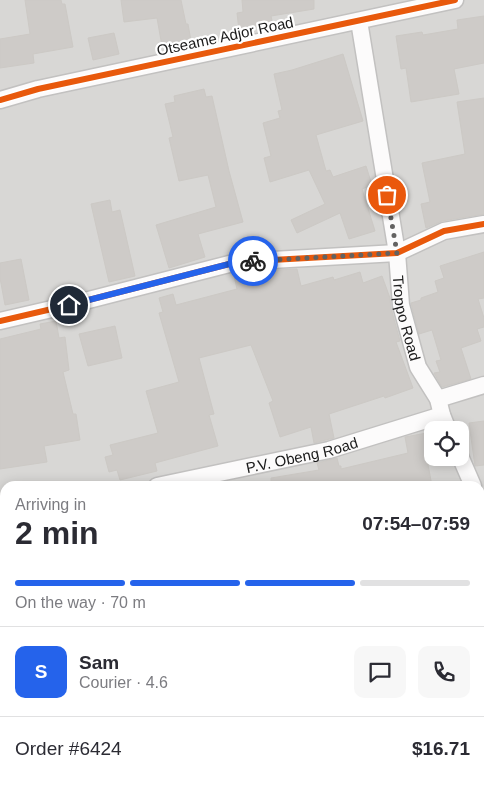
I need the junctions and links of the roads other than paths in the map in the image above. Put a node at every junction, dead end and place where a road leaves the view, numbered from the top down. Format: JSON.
{"nodes":[{"id":1,"x":455,"y":0,"type":"edge"},
{"id":2,"x":359,"y":20,"type":"junction"},
{"id":3,"x":0,"y":100,"type":"edge"},
{"id":4,"x":484,"y":224,"type":"edge"},
{"id":5,"x":397,"y":253,"type":"junction"},
{"id":6,"x":0,"y":321,"type":"edge"},
{"id":7,"x":484,"y":385,"type":"edge"},
{"id":8,"x":443,"y":415,"type":"edge"},
{"id":9,"x":464,"y":466,"type":"edge"},
{"id":10,"x":181,"y":481,"type":"edge"},
{"id":11,"x":471,"y":481,"type":"edge"}],
"edges":[{"from":1,"to":2,"type":"street","name":"Otseame Adjor Road"},
{"from":2,"to":3,"type":"street","name":"Otseame Adjor Road"},
{"from":2,"to":5,"type":"street","name":"Troppo Road"},
{"from":4,"to":5,"type":"street"},
{"from":5,"to":6,"type":"street"},
{"from":5,"to":8,"type":"street","name":"Troppo Road"},
{"from":7,"to":8,"type":"street","name":"P.V. Obeng Road"},
{"from":8,"to":10,"type":"street","name":"P.V. Obeng Road"},
{"from":9,"to":11,"type":"street"}]}
